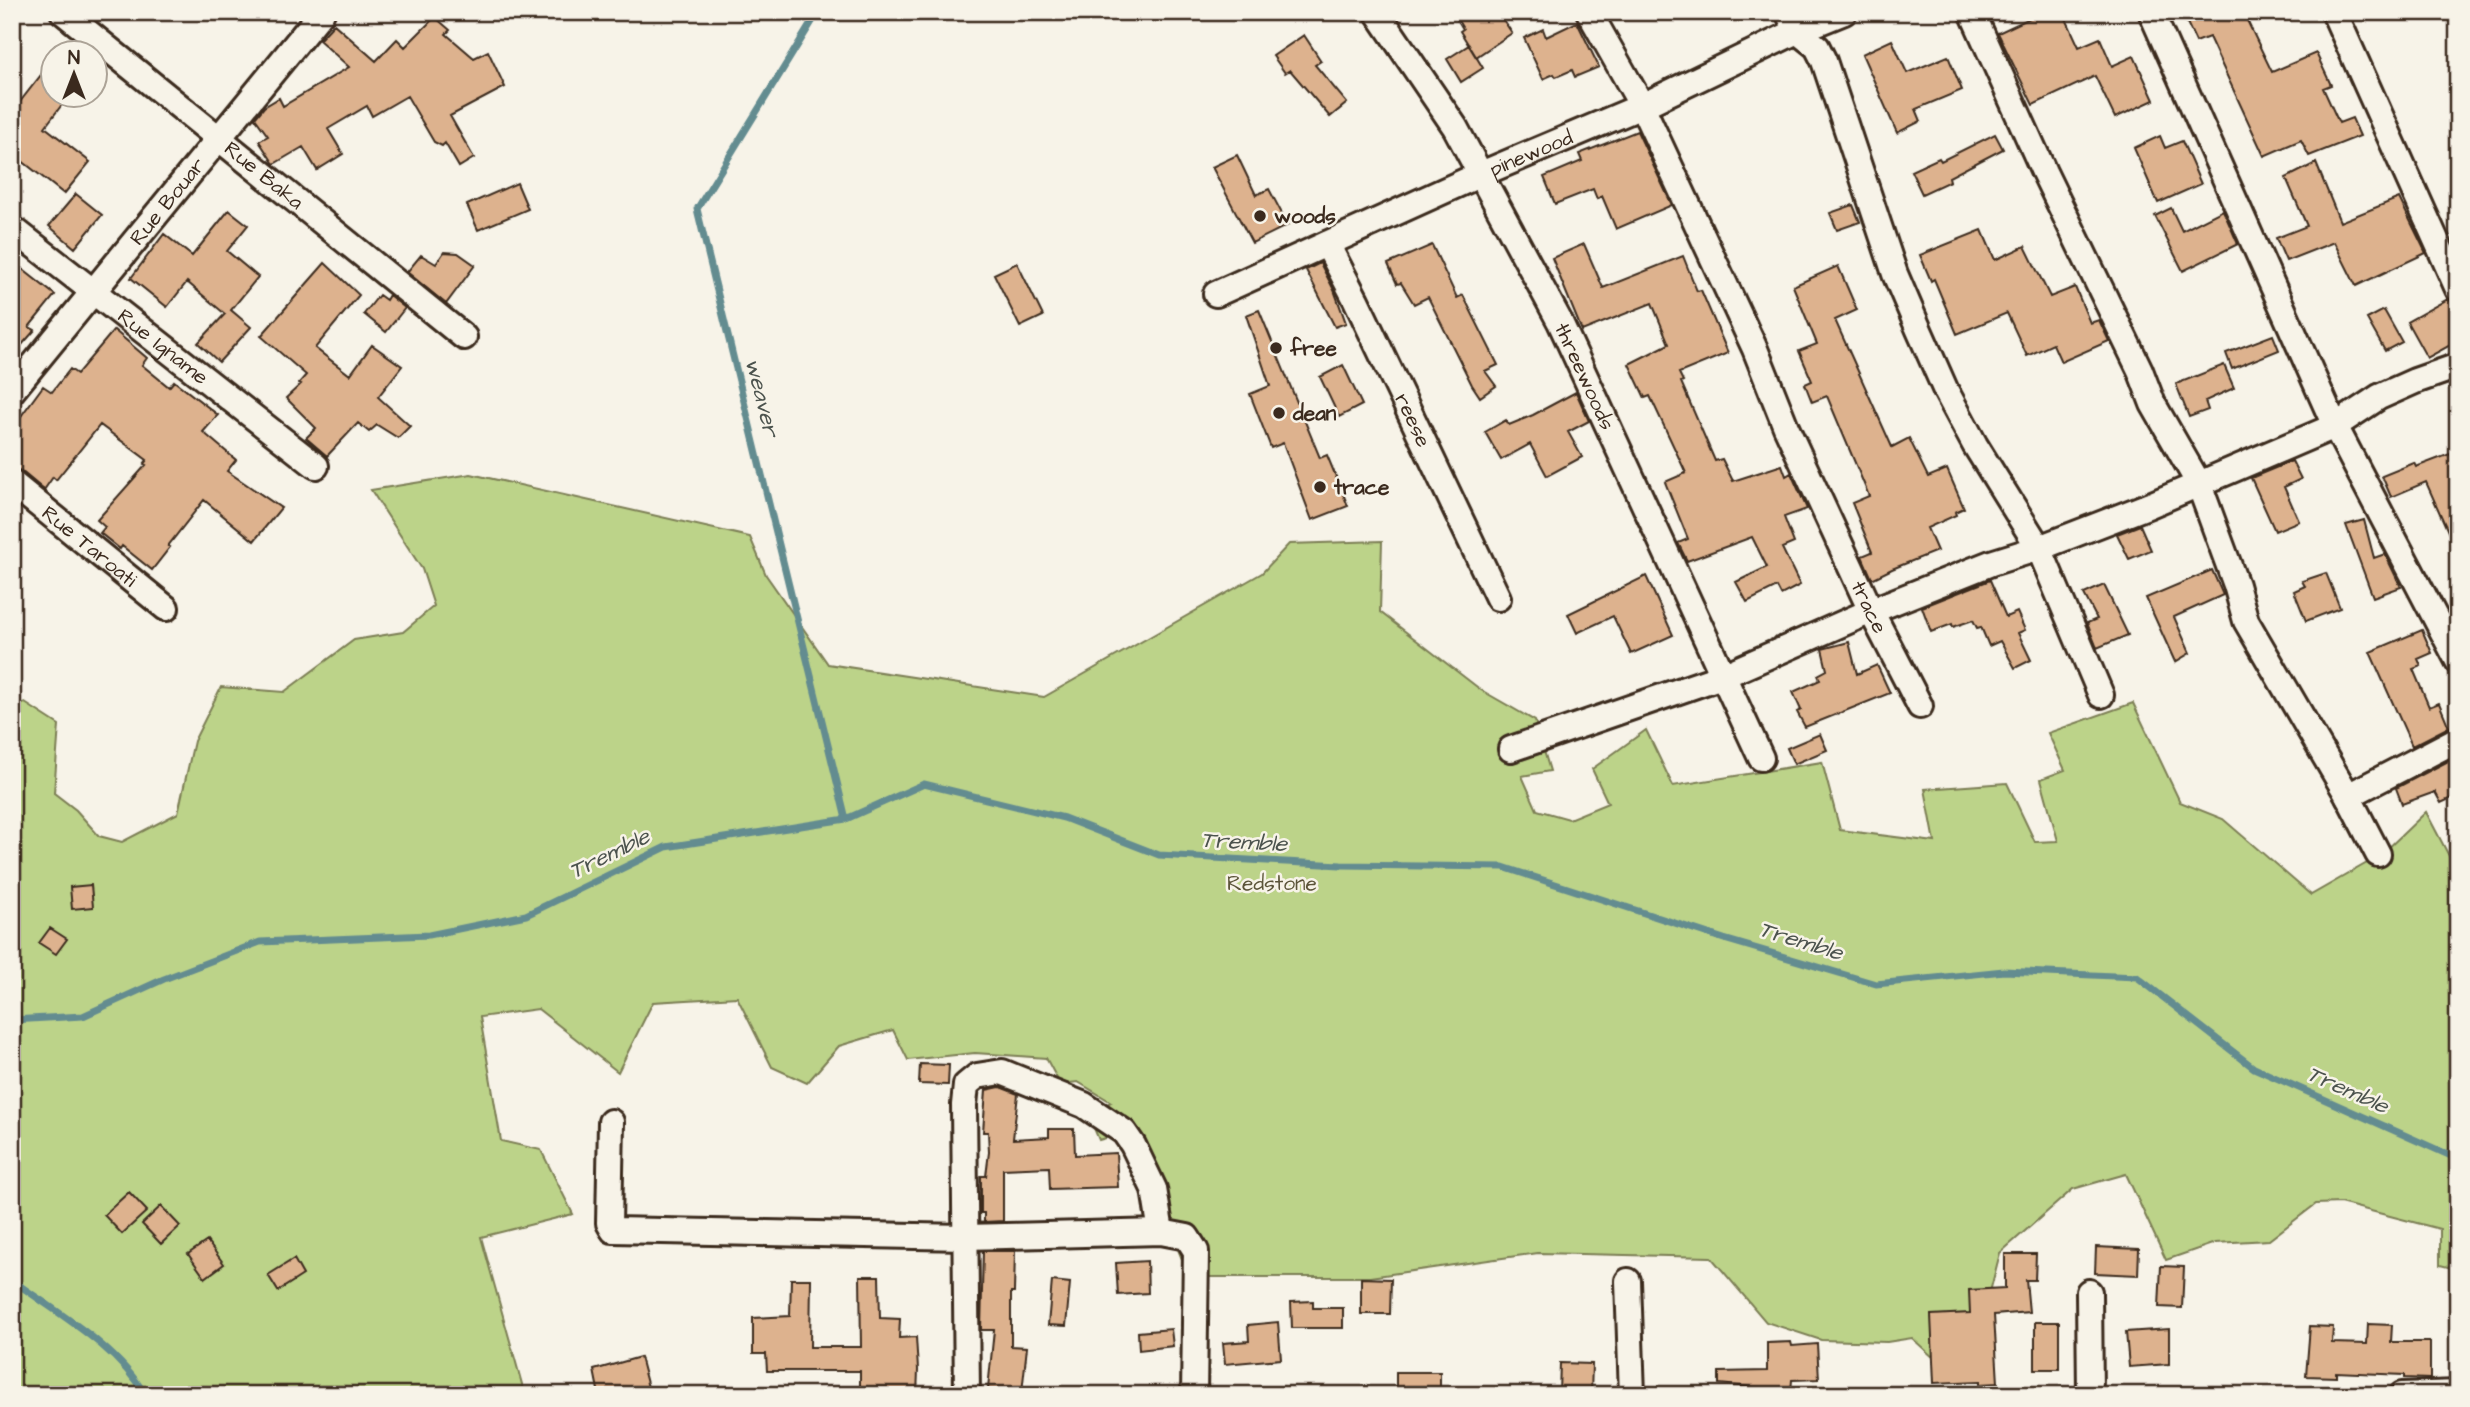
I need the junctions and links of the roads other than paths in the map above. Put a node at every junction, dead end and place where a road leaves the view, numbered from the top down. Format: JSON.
{"nodes":[{"id":1,"x":63,"y":12,"type":"edge"},
{"id":2,"x":322,"y":12,"type":"edge"},
{"id":3,"x":1377,"y":12,"type":"edge"},
{"id":4,"x":1589,"y":12,"type":"edge"},
{"id":5,"x":1844,"y":12,"type":"edge"},
{"id":6,"x":1972,"y":12,"type":"edge"},
{"id":7,"x":2151,"y":12,"type":"edge"},
{"id":8,"x":2334,"y":12,"type":"edge"},
{"id":9,"x":1793,"y":21,"type":"edge"},
{"id":10,"x":1642,"y":106,"type":"junction"},
{"id":11,"x":219,"y":139,"type":"junction"},
{"id":12,"x":1481,"y":174,"type":"junction"},
{"id":13,"x":12,"y":228,"type":"edge"},
{"id":14,"x":1327,"y":244,"type":"junction"},
{"id":15,"x":2458,"y":289,"type":"edge"},
{"id":16,"x":94,"y":293,"type":"junction"},
{"id":17,"x":1216,"y":294,"type":"dead end"},
{"id":18,"x":464,"y":337,"type":"dead end"},
{"id":19,"x":2458,"y":366,"type":"edge"},
{"id":20,"x":12,"y":391,"type":"edge"},
{"id":21,"x":2335,"y":426,"type":"junction"},
{"id":22,"x":316,"y":466,"type":"dead end"},
{"id":23,"x":12,"y":483,"type":"edge"},
{"id":24,"x":2199,"y":484,"type":"junction"},
{"id":25,"x":2039,"y":548,"type":"junction"},
{"id":26,"x":1498,"y":598,"type":"dead end"},
{"id":27,"x":166,"y":608,"type":"dead end"},
{"id":28,"x":1871,"y":611,"type":"junction"},
{"id":29,"x":2458,"y":661,"type":"edge"},
{"id":30,"x":1725,"y":675,"type":"junction"},
{"id":31,"x":2101,"y":695,"type":"dead end"},
{"id":32,"x":1920,"y":706,"type":"dead end"},
{"id":33,"x":2458,"y":739,"type":"edge"},
{"id":34,"x":1511,"y":749,"type":"dead end"},
{"id":35,"x":1761,"y":758,"type":"dead end"},
{"id":36,"x":2348,"y":796,"type":"junction"},
{"id":37,"x":2378,"y":854,"type":"dead end"},
{"id":38,"x":611,"y":1122,"type":"dead end"},
{"id":39,"x":1161,"y":1232,"type":"junction"},
{"id":40,"x":965,"y":1237,"type":"junction"},
{"id":41,"x":1628,"y":1281,"type":"dead end"},
{"id":42,"x":2089,"y":1292,"type":"dead end"},
{"id":43,"x":2458,"y":1393,"type":"edge"},
{"id":44,"x":967,"y":1395,"type":"edge"},
{"id":45,"x":1194,"y":1395,"type":"edge"},
{"id":46,"x":1632,"y":1395,"type":"edge"},
{"id":47,"x":2090,"y":1395,"type":"edge"},
{"id":48,"x":2402,"y":1395,"type":"edge"}],
"edges":[{"from":1,"to":11,"type":"street","name":"Rue Baka"},
{"from":2,"to":11,"type":"street","name":"Rue Bouar"},
{"from":3,"to":12,"type":"street","name":"threewoods"},
{"from":4,"to":10,"type":"street","name":"trace"},
{"from":5,"to":9,"type":"street","name":"pinewood"},
{"from":6,"to":24,"type":"street"},
{"from":7,"to":21,"type":"street"},
{"from":8,"to":15,"type":"street"},
{"from":9,"to":10,"type":"street","name":"pinewood"},
{"from":9,"to":25,"type":"street"},
{"from":10,"to":12,"type":"street","name":"pinewood"},
{"from":10,"to":28,"type":"street","name":"trace"},
{"from":11,"to":16,"type":"street","name":"Rue Bouar"},
{"from":11,"to":18,"type":"street","name":"Rue Baka"},
{"from":12,"to":14,"type":"street","name":"pinewood"},
{"from":12,"to":30,"type":"street","name":"threewoods"},
{"from":13,"to":16,"type":"street","name":"Rue Igname"},
{"from":14,"to":17,"type":"street","name":"pinewood"},
{"from":14,"to":26,"type":"street","name":"reese"},
{"from":16,"to":20,"type":"street","name":"Rue Bouar"},
{"from":16,"to":22,"type":"street","name":"Rue Igname"},
{"from":19,"to":21,"type":"street"},
{"from":21,"to":24,"type":"street"},
{"from":21,"to":29,"type":"street"},
{"from":23,"to":27,"type":"street","name":"Rue Taroati"},
{"from":24,"to":25,"type":"street"},
{"from":24,"to":36,"type":"street"},
{"from":25,"to":28,"type":"street"},
{"from":25,"to":31,"type":"street"},
{"from":28,"to":30,"type":"street"},
{"from":28,"to":32,"type":"street","name":"trace"},
{"from":30,"to":34,"type":"street"},
{"from":30,"to":35,"type":"street","name":"threewoods"},
{"from":33,"to":36,"type":"street"},
{"from":36,"to":37,"type":"street"},
{"from":38,"to":40,"type":"street"},
{"from":39,"to":40,"type":"street"},
{"from":39,"to":40,"type":"street"},
{"from":39,"to":45,"type":"street"},
{"from":40,"to":44,"type":"street"},
{"from":41,"to":46,"type":"street"},
{"from":42,"to":47,"type":"street"},
{"from":43,"to":48,"type":"street"}]}
